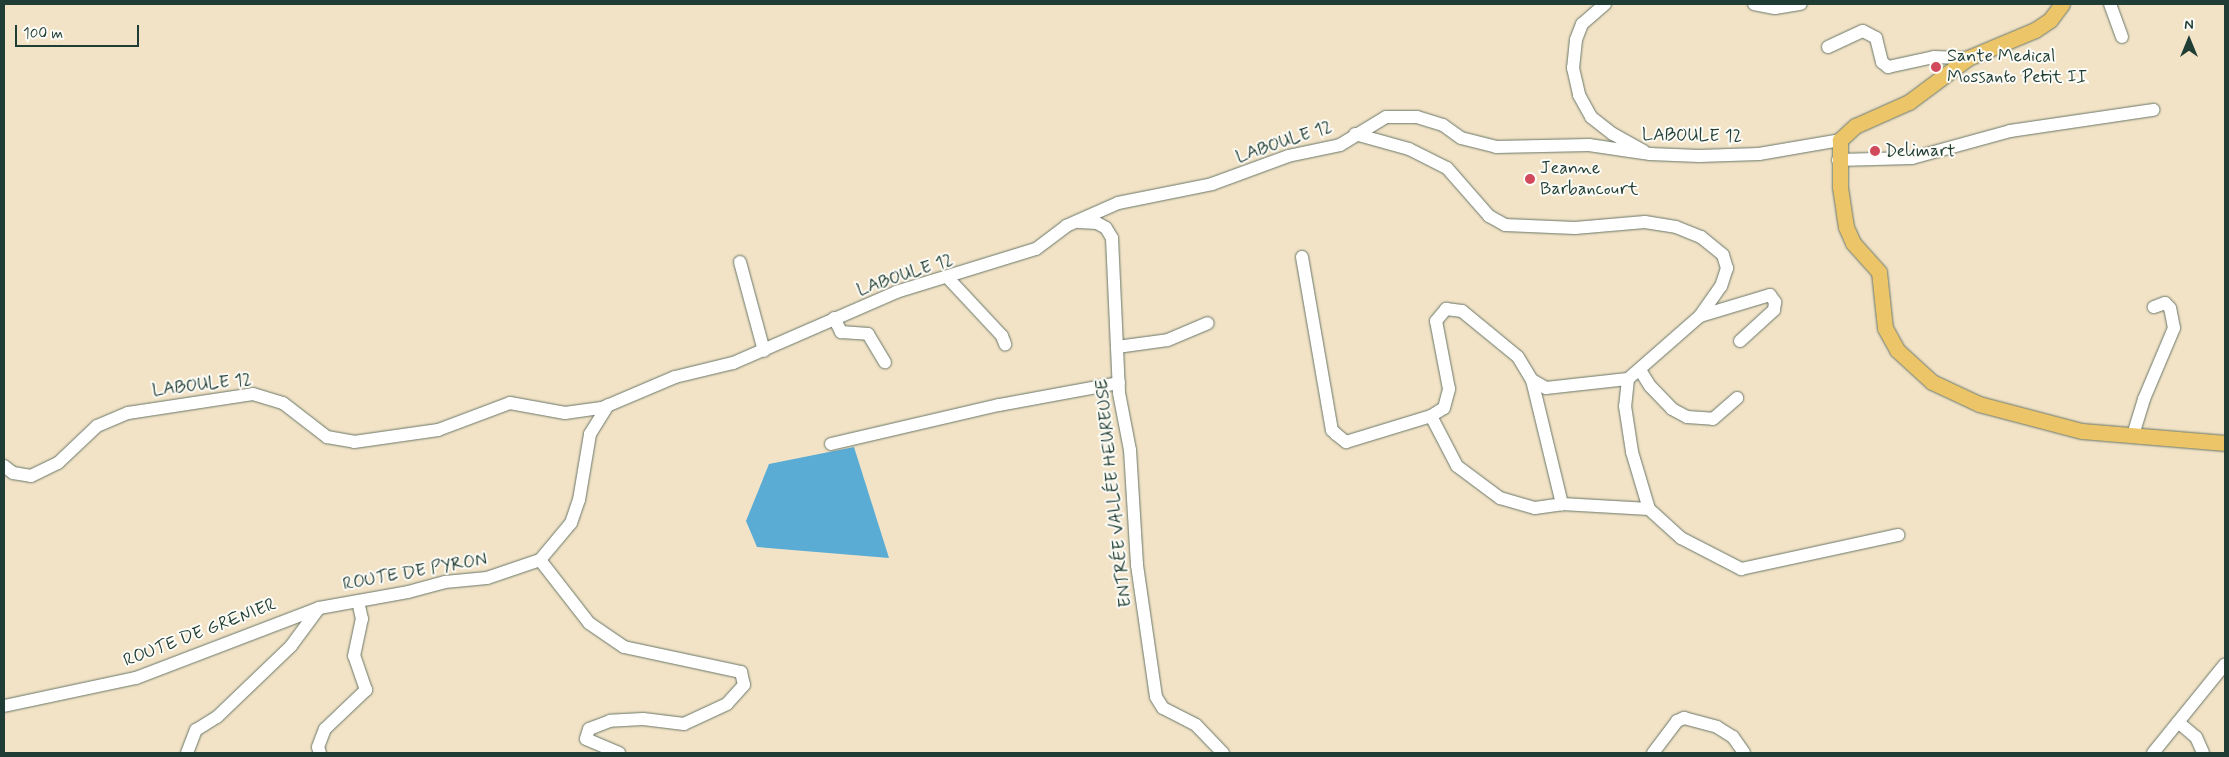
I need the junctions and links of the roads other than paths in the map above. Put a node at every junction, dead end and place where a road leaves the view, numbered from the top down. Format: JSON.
{"nodes":[{"id":1,"x":1605,"y":4,"type":"edge"},
{"id":2,"x":1754,"y":4,"type":"edge"},
{"id":3,"x":1801,"y":4,"type":"edge"},
{"id":4,"x":2062,"y":4,"type":"edge"},
{"id":5,"x":2110,"y":4,"type":"edge"},
{"id":6,"x":2122,"y":37,"type":"dead end"},
{"id":7,"x":1828,"y":47,"type":"dead end"},
{"id":8,"x":1968,"y":58,"type":"junction"},
{"id":9,"x":2153,"y":110,"type":"dead end"},
{"id":10,"x":1355,"y":134,"type":"junction"},
{"id":11,"x":1840,"y":140,"type":"junction"},
{"id":12,"x":1650,"y":154,"type":"junction"},
{"id":13,"x":1838,"y":160,"type":"junction"},
{"id":14,"x":1077,"y":222,"type":"junction"},
{"id":15,"x":1302,"y":257,"type":"dead end"},
{"id":16,"x":740,"y":262,"type":"dead end"},
{"id":17,"x":948,"y":278,"type":"junction"},
{"id":18,"x":2154,"y":306,"type":"dead end"},
{"id":19,"x":1700,"y":316,"type":"junction"},
{"id":20,"x":834,"y":318,"type":"junction"},
{"id":21,"x":1208,"y":323,"type":"dead end"},
{"id":22,"x":1740,"y":340,"type":"dead end"},
{"id":23,"x":1005,"y":344,"type":"dead end"},
{"id":24,"x":1117,"y":347,"type":"junction"},
{"id":25,"x":764,"y":351,"type":"junction"},
{"id":26,"x":885,"y":362,"type":"dead end"},
{"id":27,"x":1640,"y":370,"type":"junction"},
{"id":28,"x":1628,"y":379,"type":"junction"},
{"id":29,"x":1532,"y":380,"type":"junction"},
{"id":30,"x":1118,"y":383,"type":"junction"},
{"id":31,"x":1737,"y":398,"type":"dead end"},
{"id":32,"x":608,"y":405,"type":"junction"},
{"id":33,"x":582,"y":412,"type":"junction"},
{"id":34,"x":1430,"y":416,"type":"junction"},
{"id":35,"x":593,"y":428,"type":"junction"},
{"id":36,"x":2133,"y":435,"type":"junction"},
{"id":37,"x":2225,"y":443,"type":"edge"},
{"id":38,"x":831,"y":444,"type":"dead end"},
{"id":39,"x":4,"y":466,"type":"edge"},
{"id":40,"x":1562,"y":504,"type":"junction"},
{"id":41,"x":1649,"y":509,"type":"junction"},
{"id":42,"x":1898,"y":535,"type":"dead end"},
{"id":43,"x":540,"y":560,"type":"junction"},
{"id":44,"x":358,"y":601,"type":"junction"},
{"id":45,"x":320,"y":608,"type":"junction"},
{"id":46,"x":2225,"y":664,"type":"edge"},
{"id":47,"x":4,"y":706,"type":"edge"},
{"id":48,"x":2178,"y":722,"type":"junction"},
{"id":49,"x":319,"y":750,"type":"edge"},
{"id":50,"x":186,"y":753,"type":"edge"},
{"id":51,"x":619,"y":753,"type":"edge"},
{"id":52,"x":1223,"y":753,"type":"edge"},
{"id":53,"x":1653,"y":753,"type":"edge"},
{"id":54,"x":1744,"y":753,"type":"edge"},
{"id":55,"x":2153,"y":753,"type":"edge"},
{"id":56,"x":2203,"y":753,"type":"edge"}],
"edges":[{"from":1,"to":12,"type":"street"},
{"from":2,"to":3,"type":"street"},
{"from":4,"to":8,"type":"main road"},
{"from":5,"to":6,"type":"street"},
{"from":7,"to":8,"type":"street"},
{"from":8,"to":11,"type":"main road"},
{"from":9,"to":13,"type":"street"},
{"from":10,"to":12,"type":"street","name":"LABOULE 12"},
{"from":10,"to":14,"type":"street","name":"LABOULE 12"},
{"from":10,"to":19,"type":"street"},
{"from":11,"to":12,"type":"street","name":"LABOULE 12"},
{"from":11,"to":13,"type":"main road"},
{"from":13,"to":36,"type":"main road"},
{"from":14,"to":17,"type":"street","name":"LABOULE 12"},
{"from":14,"to":24,"type":"street","name":"ENTRÉE VALLÉE HEUREUSE"},
{"from":15,"to":34,"type":"street"},
{"from":16,"to":25,"type":"street"},
{"from":17,"to":20,"type":"street","name":"LABOULE 12"},
{"from":17,"to":23,"type":"street"},
{"from":18,"to":36,"type":"street"},
{"from":19,"to":22,"type":"street"},
{"from":19,"to":27,"type":"street"},
{"from":20,"to":25,"type":"street","name":"LABOULE 12"},
{"from":20,"to":26,"type":"street"},
{"from":21,"to":24,"type":"street"},
{"from":24,"to":30,"type":"street","name":"ENTRÉE VALLÉE HEUREUSE"},
{"from":25,"to":32,"type":"street","name":"LABOULE 12"},
{"from":27,"to":28,"type":"street"},
{"from":27,"to":31,"type":"street"},
{"from":28,"to":29,"type":"street"},
{"from":28,"to":41,"type":"street"},
{"from":29,"to":34,"type":"street"},
{"from":29,"to":40,"type":"street"},
{"from":30,"to":38,"type":"street"},
{"from":30,"to":52,"type":"street","name":"ENTRÉE VALLÉE HEUREUSE"},
{"from":32,"to":33,"type":"street","name":"LABOULE 12"},
{"from":32,"to":35,"type":"street"},
{"from":33,"to":35,"type":"street"},
{"from":33,"to":39,"type":"street","name":"LABOULE 12"},
{"from":34,"to":40,"type":"street"},
{"from":35,"to":43,"type":"street"},
{"from":36,"to":37,"type":"main road"},
{"from":40,"to":41,"type":"street"},
{"from":41,"to":42,"type":"street"},
{"from":43,"to":44,"type":"street","name":"ROUTE DE PYRON"},
{"from":43,"to":51,"type":"street"},
{"from":44,"to":45,"type":"street","name":"ROUTE DE PYRON"},
{"from":44,"to":49,"type":"street"},
{"from":45,"to":47,"type":"street","name":"ROUTE DE GRENIER"},
{"from":45,"to":50,"type":"street"},
{"from":46,"to":48,"type":"street"},
{"from":48,"to":55,"type":"street"},
{"from":48,"to":56,"type":"street"},
{"from":53,"to":54,"type":"street"}]}
